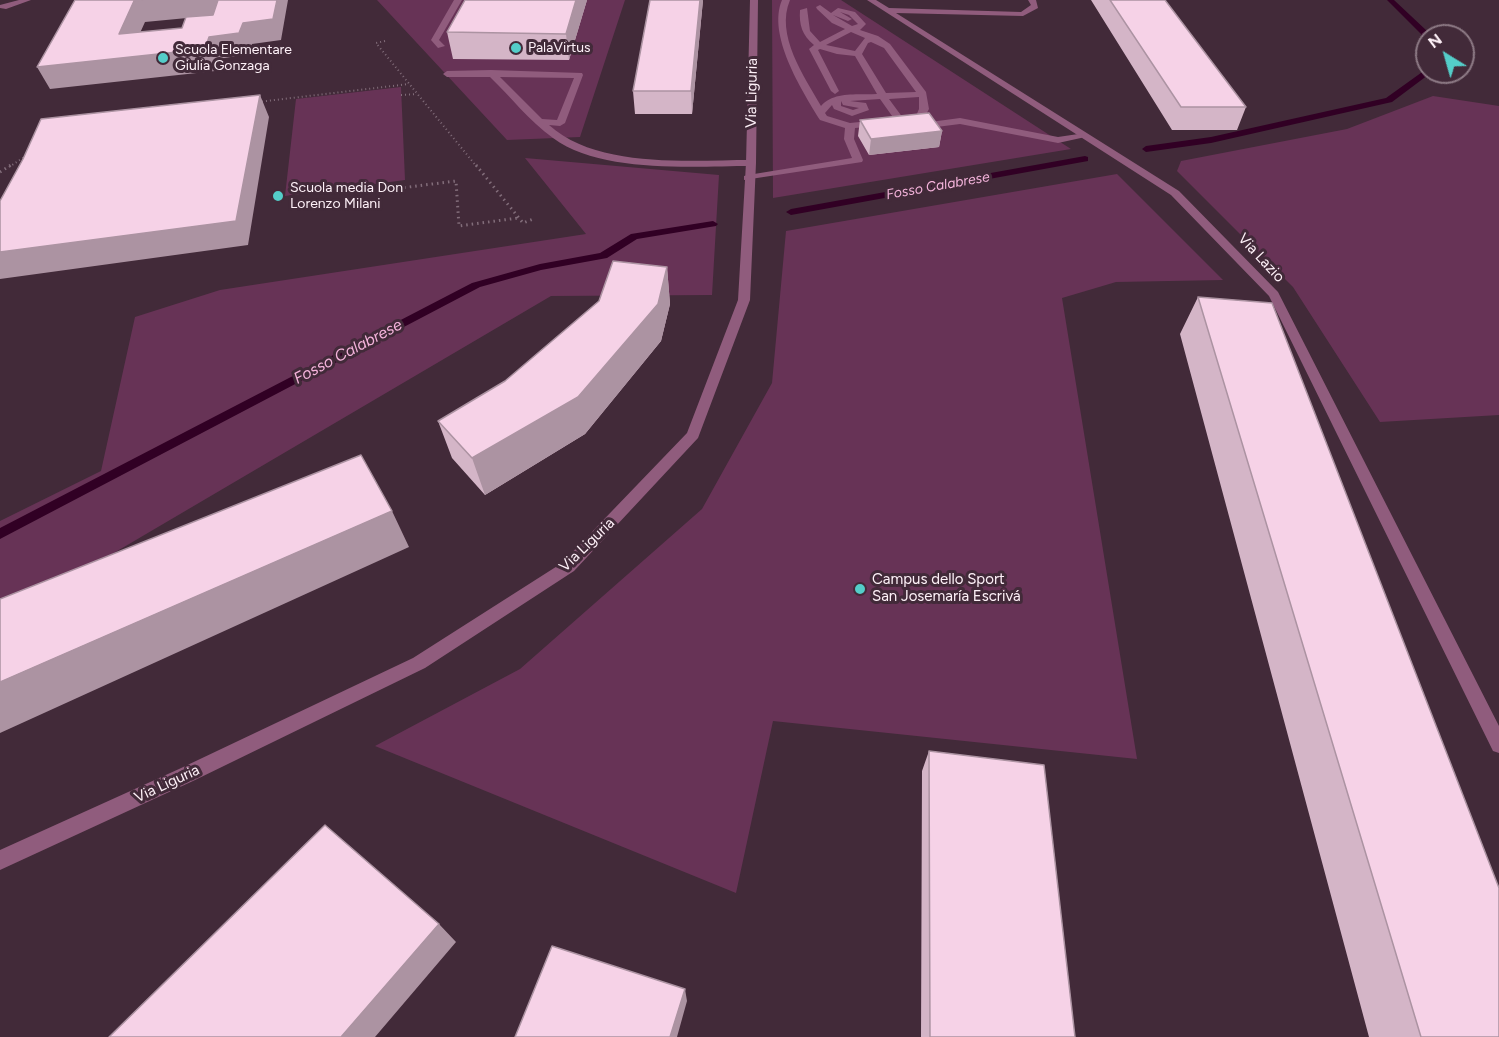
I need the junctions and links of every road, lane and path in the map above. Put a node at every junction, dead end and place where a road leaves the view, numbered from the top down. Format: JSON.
{"nodes":[{"id":1,"x":27,"y":0,"type":"edge"},
{"id":2,"x":458,"y":0,"type":"edge"},
{"id":3,"x":754,"y":0,"type":"edge"},
{"id":4,"x":871,"y":0,"type":"edge"},
{"id":5,"x":1032,"y":0,"type":"edge"},
{"id":6,"x":785,"y":1,"type":"edge"},
{"id":7,"x":2,"y":6,"type":"edge"},
{"id":8,"x":807,"y":9,"type":"junction"},
{"id":9,"x":886,"y":10,"type":"junction"},
{"id":10,"x":789,"y":11,"type":"dead end"},
{"id":11,"x":779,"y":14,"type":"junction"},
{"id":12,"x":847,"y":26,"type":"junction"},
{"id":13,"x":807,"y":36,"type":"junction"},
{"id":14,"x":875,"y":38,"type":"junction"},
{"id":15,"x":385,"y":40,"type":"dead end"},
{"id":16,"x":441,"y":46,"type":"dead end"},
{"id":17,"x":821,"y":46,"type":"junction"},
{"id":18,"x":858,"y":54,"type":"junction"},
{"id":19,"x":491,"y":73,"type":"junction"},
{"id":20,"x":447,"y":74,"type":"dead end"},
{"id":21,"x":410,"y":84,"type":"junction"},
{"id":22,"x":914,"y":85,"type":"junction"},
{"id":23,"x":879,"y":91,"type":"junction"},
{"id":24,"x":418,"y":94,"type":"junction"},
{"id":25,"x":811,"y":94,"type":"junction"},
{"id":26,"x":923,"y":94,"type":"junction"},
{"id":27,"x":401,"y":95,"type":"dead end"},
{"id":28,"x":836,"y":97,"type":"junction"},
{"id":29,"x":250,"y":103,"type":"edge"},
{"id":30,"x":820,"y":112,"type":"junction"},
{"id":31,"x":901,"y":120,"type":"junction"},
{"id":32,"x":542,"y":122,"type":"junction"},
{"id":33,"x":850,"y":126,"type":"junction"},
{"id":34,"x":1085,"y":136,"type":"junction"},
{"id":35,"x":27,"y":155,"type":"edge"},
{"id":36,"x":749,"y":170,"type":"junction"},
{"id":37,"x":0,"y":172,"type":"edge"},
{"id":38,"x":386,"y":183,"type":"dead end"},
{"id":39,"x":519,"y":218,"type":"junction"},
{"id":40,"x":533,"y":219,"type":"dead end"},
{"id":41,"x":1499,"y":745,"type":"edge"},
{"id":42,"x":0,"y":860,"type":"edge"}],
"edges":[{"from":1,"to":7,"type":"street"},
{"from":2,"to":16,"type":"street"},
{"from":3,"to":36,"type":"street","name":"Via Liguria"},
{"from":4,"to":9,"type":"street","name":"Via Lazio"},
{"from":5,"to":9,"type":"street"},
{"from":6,"to":8,"type":"street"},
{"from":6,"to":11,"type":"street"},
{"from":8,"to":12,"type":"street"},
{"from":8,"to":12,"type":"street"},
{"from":8,"to":13,"type":"street"},
{"from":9,"to":34,"type":"street","name":"Via Lazio"},
{"from":10,"to":11,"type":"street"},
{"from":11,"to":25,"type":"street"},
{"from":12,"to":13,"type":"street"},
{"from":12,"to":14,"type":"street"},
{"from":12,"to":17,"type":"street"},
{"from":13,"to":17,"type":"street"},
{"from":14,"to":18,"type":"street"},
{"from":14,"to":22,"type":"street"},
{"from":15,"to":21,"type":"path"},
{"from":17,"to":18,"type":"street"},
{"from":17,"to":28,"type":"street"},
{"from":18,"to":23,"type":"street"},
{"from":19,"to":20,"type":"street"},
{"from":19,"to":32,"type":"street"},
{"from":19,"to":32,"type":"street"},
{"from":21,"to":24,"type":"path"},
{"from":21,"to":29,"type":"path"},
{"from":22,"to":23,"type":"street"},
{"from":22,"to":26,"type":"street"},
{"from":23,"to":26,"type":"street"},
{"from":23,"to":28,"type":"street"},
{"from":23,"to":31,"type":"street"},
{"from":24,"to":27,"type":"path"},
{"from":24,"to":39,"type":"path"},
{"from":25,"to":28,"type":"street"},
{"from":25,"to":30,"type":"street"},
{"from":26,"to":31,"type":"street"},
{"from":28,"to":30,"type":"street"},
{"from":30,"to":33,"type":"street"},
{"from":31,"to":33,"type":"street"},
{"from":31,"to":34,"type":"street"},
{"from":32,"to":36,"type":"street"},
{"from":33,"to":36,"type":"street"},
{"from":34,"to":41,"type":"street","name":"Via Lazio"},
{"from":35,"to":37,"type":"path"},
{"from":36,"to":42,"type":"street","name":"Via Liguria"},
{"from":38,"to":39,"type":"path"},
{"from":39,"to":40,"type":"path"}]}
